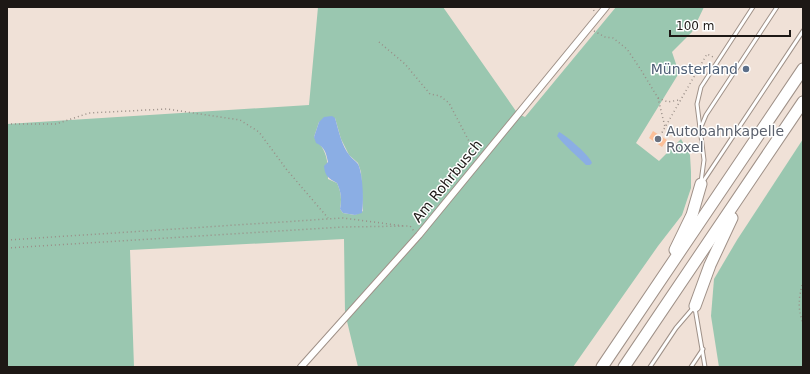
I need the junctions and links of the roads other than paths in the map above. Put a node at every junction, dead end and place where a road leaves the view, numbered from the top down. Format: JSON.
{"nodes":[{"id":1,"x":606,"y":7,"type":"edge"},
{"id":2,"x":753,"y":7,"type":"edge"},
{"id":3,"x":777,"y":7,"type":"edge"},
{"id":4,"x":803,"y":31,"type":"edge"},
{"id":5,"x":803,"y":69,"type":"edge"},
{"id":6,"x":803,"y":102,"type":"edge"},
{"id":7,"x":701,"y":127,"type":"junction"},
{"id":8,"x":750,"y":181,"type":"junction"},
{"id":9,"x":701,"y":184,"type":"junction"},
{"id":10,"x":654,"y":292,"type":"junction"},
{"id":11,"x":695,"y":306,"type":"junction"},
{"id":12,"x":703,"y":349,"type":"junction"},
{"id":13,"x":301,"y":367,"type":"edge"},
{"id":14,"x":602,"y":367,"type":"edge"},
{"id":15,"x":624,"y":367,"type":"edge"},
{"id":16,"x":650,"y":367,"type":"edge"},
{"id":17,"x":691,"y":367,"type":"edge"},
{"id":18,"x":705,"y":367,"type":"edge"}],
"edges":[{"from":1,"to":13,"type":"street","name":"Am Rohrbusch"},
{"from":2,"to":7,"type":"lane"},
{"from":3,"to":7,"type":"lane"},
{"from":4,"to":9,"type":"lane"},
{"from":5,"to":10,"type":"highway"},
{"from":6,"to":8,"type":"highway"},
{"from":7,"to":9,"type":"lane"},
{"from":8,"to":11,"type":"highway"},
{"from":8,"to":15,"type":"highway"},
{"from":9,"to":10,"type":"highway"},
{"from":10,"to":14,"type":"highway"},
{"from":11,"to":12,"type":"lane"},
{"from":11,"to":16,"type":"lane"},
{"from":12,"to":17,"type":"lane"},
{"from":12,"to":18,"type":"lane"}]}
